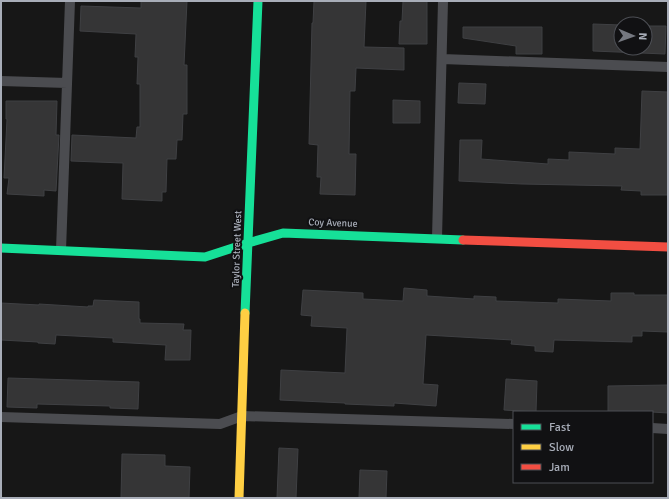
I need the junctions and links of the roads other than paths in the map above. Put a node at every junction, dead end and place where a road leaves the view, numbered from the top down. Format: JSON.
{"nodes":[{"id":1,"x":70,"y":1,"type":"edge"},
{"id":2,"x":258,"y":1,"type":"edge"},
{"id":3,"x":443,"y":1,"type":"edge"},
{"id":4,"x":442,"y":59,"type":"junction"},
{"id":5,"x":668,"y":67,"type":"edge"},
{"id":6,"x":1,"y":81,"type":"edge"},
{"id":7,"x":67,"y":83,"type":"junction"},
{"id":8,"x":436,"y":238,"type":"junction"},
{"id":9,"x":248,"y":243,"type":"junction"},
{"id":10,"x":668,"y":247,"type":"edge"},
{"id":11,"x":1,"y":248,"type":"edge"},
{"id":12,"x":61,"y":250,"type":"junction"},
{"id":13,"x":242,"y":416,"type":"junction"},
{"id":14,"x":1,"y":417,"type":"edge"},
{"id":15,"x":513,"y":424,"type":"edge"},
{"id":16,"x":653,"y":428,"type":"edge"},
{"id":17,"x":668,"y":429,"type":"edge"},
{"id":18,"x":239,"y":498,"type":"edge"}],
"edges":[{"from":1,"to":7,"type":"lane"},
{"from":2,"to":9,"type":"street","name":"Taylor Street West"},
{"from":3,"to":4,"type":"lane"},
{"from":4,"to":5,"type":"lane"},
{"from":4,"to":8,"type":"lane"},
{"from":6,"to":7,"type":"lane"},
{"from":7,"to":12,"type":"lane"},
{"from":8,"to":9,"type":"street","name":"Coy Avenue"},
{"from":8,"to":10,"type":"street","name":"Coy Avenue"},
{"from":9,"to":12,"type":"street","name":"Coy Avenue"},
{"from":9,"to":13,"type":"street","name":"Taylor Street West"},
{"from":11,"to":12,"type":"street","name":"Coy Avenue"},
{"from":13,"to":14,"type":"lane"},
{"from":13,"to":15,"type":"lane"},
{"from":13,"to":18,"type":"street","name":"Taylor Street West"},
{"from":16,"to":17,"type":"lane"}]}
